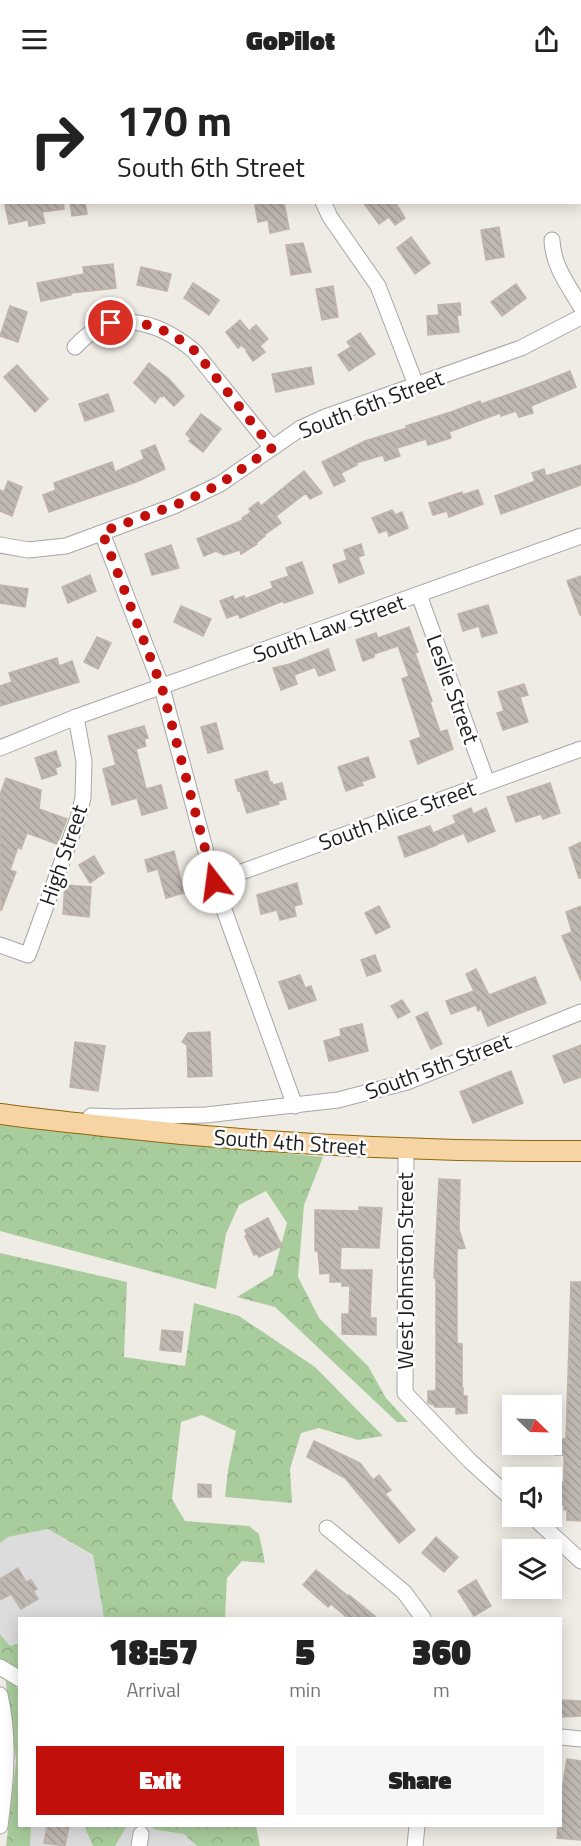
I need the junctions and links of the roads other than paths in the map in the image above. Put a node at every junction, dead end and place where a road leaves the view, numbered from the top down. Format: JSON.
{"nodes":[{"id":1,"x":324,"y":204,"type":"edge"},
{"id":2,"x":552,"y":240,"type":"dead end"},
{"id":3,"x":581,"y":307,"type":"edge"},
{"id":4,"x":581,"y":317,"type":"edge"},
{"id":5,"x":75,"y":347,"type":"dead end"},
{"id":6,"x":416,"y":385,"type":"junction"},
{"id":7,"x":272,"y":448,"type":"junction"},
{"id":8,"x":102,"y":532,"type":"junction"},
{"id":9,"x":581,"y":536,"type":"edge"},
{"id":10,"x":0,"y":545,"type":"edge"},
{"id":11,"x":418,"y":596,"type":"junction"},
{"id":12,"x":162,"y":688,"type":"junction"},
{"id":13,"x":76,"y":717,"type":"junction"},
{"id":14,"x":0,"y":748,"type":"edge"},
{"id":15,"x":581,"y":749,"type":"edge"},
{"id":16,"x":488,"y":782,"type":"junction"},
{"id":17,"x":214,"y":882,"type":"junction"},
{"id":18,"x":0,"y":945,"type":"edge"},
{"id":19,"x":581,"y":1012,"type":"edge"},
{"id":20,"x":295,"y":1106,"type":"junction"},
{"id":21,"x":2,"y":1114,"type":"edge"},
{"id":22,"x":406,"y":1150,"type":"junction"},
{"id":23,"x":581,"y":1151,"type":"edge"},
{"id":24,"x":502,"y":1490,"type":"edge"},
{"id":25,"x":327,"y":1527,"type":"dead end"},
{"id":26,"x":544,"y":1527,"type":"edge"},
{"id":27,"x":581,"y":1561,"type":"edge"},
{"id":28,"x":422,"y":1617,"type":"edge"},
{"id":29,"x":0,"y":1667,"type":"edge"},
{"id":30,"x":18,"y":1678,"type":"edge"},
{"id":31,"x":0,"y":1695,"type":"edge"},
{"id":32,"x":562,"y":1737,"type":"edge"},
{"id":33,"x":581,"y":1739,"type":"edge"},
{"id":34,"x":0,"y":1826,"type":"edge"},
{"id":35,"x":417,"y":1827,"type":"edge"},
{"id":36,"x":415,"y":1846,"type":"edge"}],
"edges":[{"from":1,"to":6,"type":"street"},
{"from":2,"to":3,"type":"street"},
{"from":4,"to":6,"type":"street","name":"South 6th Street"},
{"from":5,"to":7,"type":"street"},
{"from":6,"to":7,"type":"street","name":"South 6th Street"},
{"from":7,"to":8,"type":"street","name":"South 6th Street"},
{"from":8,"to":10,"type":"street","name":"South 6th Street"},
{"from":8,"to":12,"type":"street"},
{"from":9,"to":11,"type":"street","name":"South Law Street"},
{"from":11,"to":12,"type":"street","name":"South Law Street"},
{"from":11,"to":16,"type":"street","name":"Leslie Street"},
{"from":12,"to":13,"type":"street","name":"South Law Street"},
{"from":12,"to":17,"type":"street"},
{"from":13,"to":14,"type":"street","name":"South Law Street"},
{"from":13,"to":18,"type":"street","name":"High Street"},
{"from":15,"to":16,"type":"street","name":"South Alice Street"},
{"from":16,"to":17,"type":"street","name":"South Alice Street"},
{"from":17,"to":20,"type":"street"},
{"from":19,"to":20,"type":"street","name":"South 5th Street"},
{"from":20,"to":21,"type":"street","name":"South 5th Street"},
{"from":21,"to":22,"type":"main road","name":"South 4th Street"},
{"from":22,"to":23,"type":"main road","name":"South 4th Street"},
{"from":22,"to":24,"type":"street","name":"West Johnston Street"},
{"from":25,"to":28,"type":"street"},
{"from":26,"to":27,"type":"street"},
{"from":29,"to":30,"type":"street"},
{"from":31,"to":34,"type":"street"},
{"from":32,"to":33,"type":"street"},
{"from":35,"to":36,"type":"street"}]}
